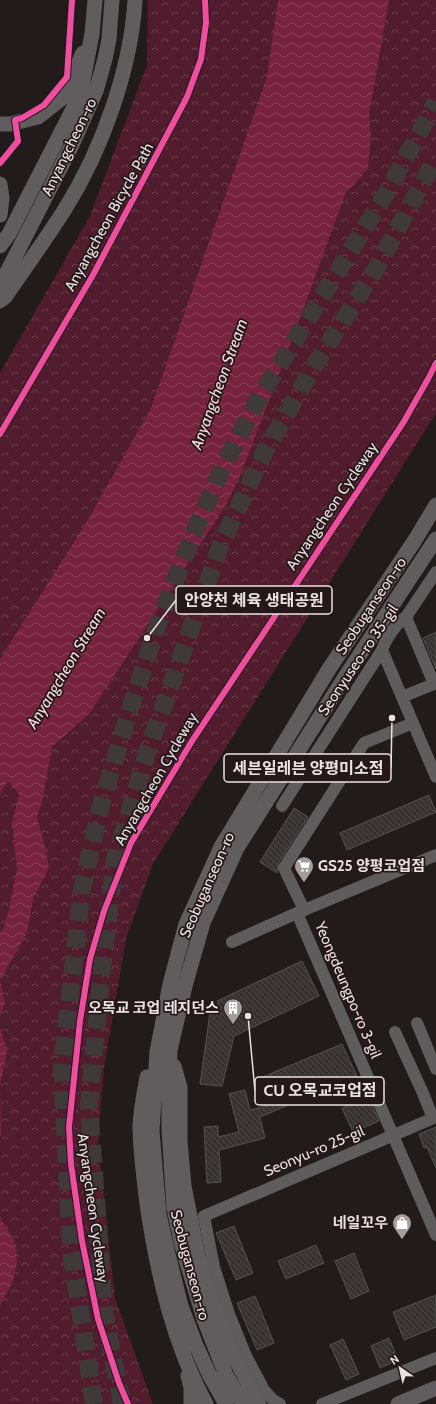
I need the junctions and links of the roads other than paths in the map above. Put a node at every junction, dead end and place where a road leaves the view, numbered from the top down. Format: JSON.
{"nodes":[{"id":1,"x":95,"y":0,"type":"edge"},
{"id":2,"x":112,"y":0,"type":"edge"},
{"id":3,"x":135,"y":0,"type":"edge"},
{"id":4,"x":92,"y":34,"type":"junction"},
{"id":5,"x":0,"y":124,"type":"edge"},
{"id":6,"x":0,"y":184,"type":"edge"},
{"id":7,"x":0,"y":215,"type":"edge"},
{"id":8,"x":0,"y":246,"type":"edge"},
{"id":9,"x":0,"y":286,"type":"edge"},
{"id":10,"x":0,"y":301,"type":"edge"},
{"id":11,"x":436,"y":505,"type":"edge"},
{"id":12,"x":436,"y":539,"type":"edge"},
{"id":13,"x":436,"y":572,"type":"edge"},
{"id":14,"x":406,"y":617,"type":"junction"},
{"id":15,"x":382,"y":650,"type":"junction"},
{"id":16,"x":435,"y":684,"type":"edge"},
{"id":17,"x":402,"y":697,"type":"junction"},
{"id":18,"x":414,"y":724,"type":"junction"},
{"id":19,"x":436,"y":776,"type":"edge"},
{"id":20,"x":282,"y":806,"type":"dead end"},
{"id":21,"x":436,"y":855,"type":"edge"},
{"id":22,"x":301,"y":912,"type":"junction"},
{"id":23,"x":232,"y":942,"type":"dead end"},
{"id":24,"x":417,"y":1023,"type":"dead end"},
{"id":25,"x":395,"y":1032,"type":"dead end"},
{"id":26,"x":164,"y":1051,"type":"junction"},
{"id":27,"x":436,"y":1068,"type":"edge"},
{"id":28,"x":434,"y":1117,"type":"edge"},
{"id":29,"x":393,"y":1135,"type":"junction"},
{"id":30,"x":436,"y":1234,"type":"edge"},
{"id":31,"x":184,"y":1353,"type":"junction"},
{"id":32,"x":436,"y":1358,"type":"edge"},
{"id":33,"x":436,"y":1388,"type":"edge"},
{"id":34,"x":191,"y":1404,"type":"edge"},
{"id":35,"x":206,"y":1404,"type":"edge"},
{"id":36,"x":226,"y":1404,"type":"edge"},
{"id":37,"x":243,"y":1404,"type":"edge"},
{"id":38,"x":259,"y":1404,"type":"edge"},
{"id":39,"x":280,"y":1404,"type":"edge"},
{"id":40,"x":322,"y":1404,"type":"edge"},
{"id":41,"x":398,"y":1404,"type":"edge"}],
"edges":[{"from":1,"to":4,"type":"main road","name":"Anyangcheon-ro"},
{"from":2,"to":9,"type":"main road","name":"Anyangcheon-ro"},
{"from":3,"to":10,"type":"main road"},
{"from":4,"to":5,"type":"main road"},
{"from":4,"to":8,"type":"main road","name":"Anyangcheon-ro"},
{"from":6,"to":7,"type":"main road"},
{"from":11,"to":26,"type":"main road","name":"Seobuganseon-ro"},
{"from":12,"to":26,"type":"main road","name":"Seobuganseon-ro"},
{"from":13,"to":14,"type":"street","name":"Seonyuseo-ro 35-gil"},
{"from":14,"to":15,"type":"street","name":"Seonyuseo-ro 35-gil"},
{"from":14,"to":16,"type":"street"},
{"from":15,"to":17,"type":"street"},
{"from":15,"to":20,"type":"street","name":"Seonyuseo-ro 35-gil"},
{"from":16,"to":17,"type":"street"},
{"from":17,"to":18,"type":"street"},
{"from":18,"to":19,"type":"street"},
{"from":18,"to":22,"type":"street","name":"Yeongdeungpo-ro 3-gil"},
{"from":21,"to":22,"type":"street"},
{"from":22,"to":23,"type":"street"},
{"from":22,"to":29,"type":"street","name":"Yeongdeungpo-ro 3-gil"},
{"from":24,"to":27,"type":"street"},
{"from":25,"to":28,"type":"street"},
{"from":26,"to":31,"type":"main road"},
{"from":26,"to":36,"type":"main road","name":"Seobuganseon-ro"},
{"from":26,"to":37,"type":"main road","name":"Seobuganseon-ro"},
{"from":26,"to":38,"type":"main road"},
{"from":28,"to":29,"type":"street","name":"Seonyu-ro 25-gil"},
{"from":29,"to":30,"type":"street","name":"Yeongdeungpo-ro 3-gil"},
{"from":29,"to":39,"type":"street","name":"Seonyu-ro 25-gil"},
{"from":31,"to":34,"type":"main road"},
{"from":31,"to":35,"type":"main road"},
{"from":32,"to":40,"type":"street"},
{"from":33,"to":41,"type":"main road"}]}
